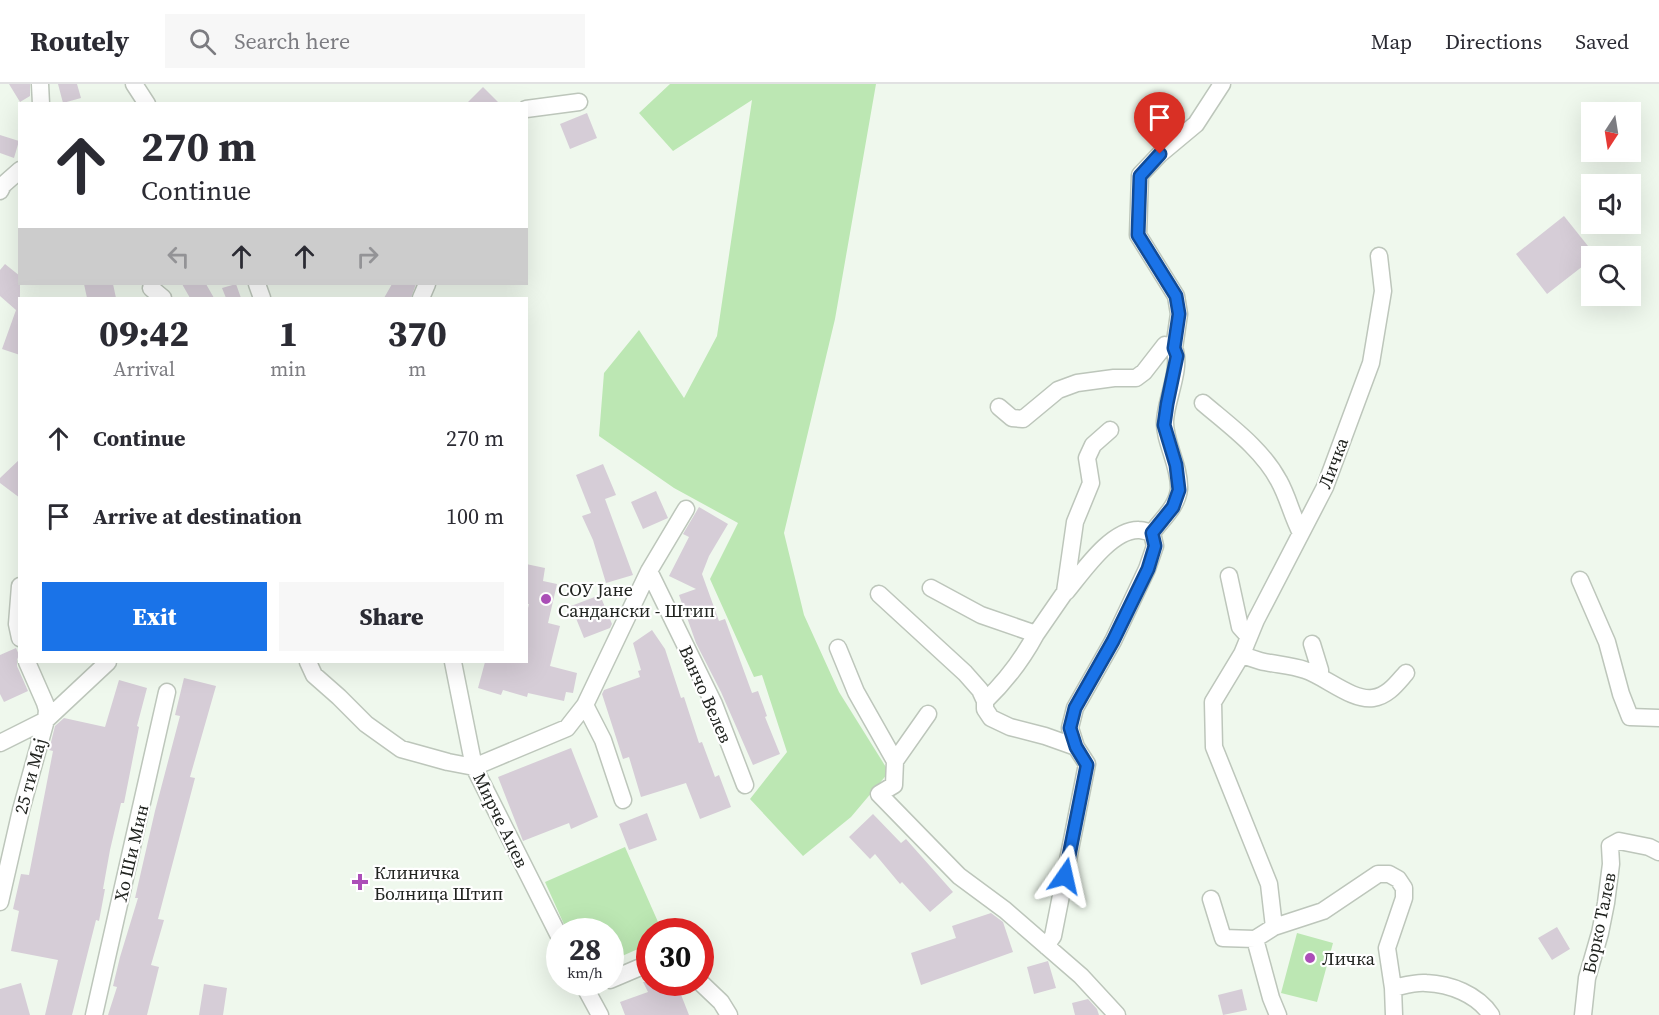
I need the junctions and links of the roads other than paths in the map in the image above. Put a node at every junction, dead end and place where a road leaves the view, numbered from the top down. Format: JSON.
{"nodes":[{"id":1,"x":40,"y":84,"type":"edge"},
{"id":2,"x":134,"y":84,"type":"edge"},
{"id":3,"x":1222,"y":84,"type":"edge"},
{"id":4,"x":40,"y":102,"type":"edge"},
{"id":5,"x":146,"y":102,"type":"edge"},
{"id":6,"x":579,"y":102,"type":"dead end"},
{"id":7,"x":528,"y":109,"type":"edge"},
{"id":8,"x":18,"y":172,"type":"edge"},
{"id":9,"x":0,"y":190,"type":"edge"},
{"id":10,"x":1379,"y":256,"type":"dead end"},
{"id":11,"x":1174,"y":348,"type":"junction"},
{"id":12,"x":1203,"y":403,"type":"dead end"},
{"id":13,"x":999,"y":408,"type":"dead end"},
{"id":14,"x":1110,"y":430,"type":"dead end"},
{"id":15,"x":686,"y":509,"type":"dead end"},
{"id":16,"x":1152,"y":533,"type":"junction"},
{"id":17,"x":1301,"y":533,"type":"junction"},
{"id":18,"x":649,"y":571,"type":"junction"},
{"id":19,"x":1229,"y":576,"type":"dead end"},
{"id":20,"x":1580,"y":580,"type":"dead end"},
{"id":21,"x":931,"y":588,"type":"dead end"},
{"id":22,"x":1065,"y":592,"type":"junction"},
{"id":23,"x":879,"y":594,"type":"dead end"},
{"id":24,"x":18,"y":611,"type":"edge"},
{"id":25,"x":18,"y":629,"type":"edge"},
{"id":26,"x":1036,"y":634,"type":"junction"},
{"id":27,"x":1249,"y":637,"type":"junction"},
{"id":28,"x":1312,"y":644,"type":"dead end"},
{"id":29,"x":838,"y":648,"type":"dead end"},
{"id":30,"x":1242,"y":654,"type":"junction"},
{"id":31,"x":27,"y":663,"type":"edge"},
{"id":32,"x":107,"y":663,"type":"edge"},
{"id":33,"x":308,"y":663,"type":"edge"},
{"id":34,"x":453,"y":663,"type":"edge"},
{"id":35,"x":1401,"y":670,"type":"dead end"},
{"id":36,"x":1320,"y":676,"type":"junction"},
{"id":37,"x":167,"y":692,"type":"dead end"},
{"id":38,"x":985,"y":701,"type":"junction"},
{"id":39,"x":585,"y":705,"type":"junction"},
{"id":40,"x":928,"y":714,"type":"dead end"},
{"id":41,"x":1659,"y":718,"type":"edge"},
{"id":42,"x":46,"y":720,"type":"junction"},
{"id":43,"x":0,"y":743,"type":"edge"},
{"id":44,"x":1076,"y":747,"type":"junction"},
{"id":45,"x":896,"y":761,"type":"junction"},
{"id":46,"x":474,"y":767,"type":"junction"},
{"id":47,"x":745,"y":785,"type":"dead end"},
{"id":48,"x":623,"y":800,"type":"dead end"},
{"id":49,"x":1659,"y":852,"type":"edge"},
{"id":50,"x":1211,"y":899,"type":"dead end"},
{"id":51,"x":0,"y":902,"type":"edge"},
{"id":52,"x":550,"y":918,"type":"edge"},
{"id":53,"x":1274,"y":927,"type":"junction"},
{"id":54,"x":1255,"y":939,"type":"junction"},
{"id":55,"x":1046,"y":946,"type":"junction"},
{"id":56,"x":1393,"y":988,"type":"junction"},
{"id":57,"x":714,"y":995,"type":"edge"},
{"id":58,"x":589,"y":996,"type":"edge"},
{"id":59,"x":94,"y":1015,"type":"edge"},
{"id":60,"x":600,"y":1015,"type":"edge"},
{"id":61,"x":729,"y":1015,"type":"edge"},
{"id":62,"x":1117,"y":1015,"type":"edge"},
{"id":63,"x":1278,"y":1015,"type":"edge"},
{"id":64,"x":1394,"y":1015,"type":"edge"},
{"id":65,"x":1491,"y":1015,"type":"edge"},
{"id":66,"x":1582,"y":1015,"type":"edge"}],
"edges":[{"from":1,"to":4,"type":"street"},
{"from":2,"to":5,"type":"street"},
{"from":3,"to":11,"type":"street"},
{"from":6,"to":7,"type":"street"},
{"from":8,"to":9,"type":"street"},
{"from":10,"to":17,"type":"street","name":"Личка"},
{"from":11,"to":13,"type":"street"},
{"from":11,"to":16,"type":"street"},
{"from":12,"to":17,"type":"street"},
{"from":14,"to":22,"type":"street"},
{"from":15,"to":18,"type":"street"},
{"from":16,"to":22,"type":"street"},
{"from":16,"to":44,"type":"street"},
{"from":17,"to":27,"type":"street","name":"Личка"},
{"from":18,"to":39,"type":"street"},
{"from":18,"to":47,"type":"street","name":"Ванчо Велев"},
{"from":19,"to":27,"type":"street"},
{"from":20,"to":41,"type":"street"},
{"from":21,"to":26,"type":"street"},
{"from":22,"to":26,"type":"street"},
{"from":23,"to":38,"type":"street"},
{"from":24,"to":25,"type":"street"},
{"from":26,"to":38,"type":"street"},
{"from":27,"to":30,"type":"street","name":"Личка"},
{"from":28,"to":36,"type":"street"},
{"from":29,"to":45,"type":"street"},
{"from":30,"to":36,"type":"street"},
{"from":30,"to":53,"type":"street","name":"Личка"},
{"from":31,"to":42,"type":"street","name":"25 ти Мај"},
{"from":32,"to":42,"type":"street"},
{"from":33,"to":46,"type":"street"},
{"from":34,"to":46,"type":"street","name":"Мирче Ацев"},
{"from":35,"to":36,"type":"street"},
{"from":37,"to":59,"type":"street","name":"Хо Ши Мин"},
{"from":38,"to":44,"type":"street"},
{"from":39,"to":46,"type":"street"},
{"from":39,"to":48,"type":"street"},
{"from":40,"to":45,"type":"street"},
{"from":42,"to":43,"type":"street","name":"25 ти Мај"},
{"from":42,"to":51,"type":"street","name":"25 ти Мај"},
{"from":44,"to":55,"type":"street"},
{"from":45,"to":55,"type":"street"},
{"from":46,"to":52,"type":"street","name":"Мирче Ацев"},
{"from":49,"to":66,"type":"street","name":"Борко Талев"},
{"from":50,"to":54,"type":"street"},
{"from":53,"to":54,"type":"street"},
{"from":53,"to":56,"type":"street"},
{"from":54,"to":63,"type":"street"},
{"from":55,"to":62,"type":"street"},
{"from":56,"to":64,"type":"street"},
{"from":56,"to":65,"type":"street"},
{"from":57,"to":61,"type":"street"},
{"from":58,"to":60,"type":"street"}]}
